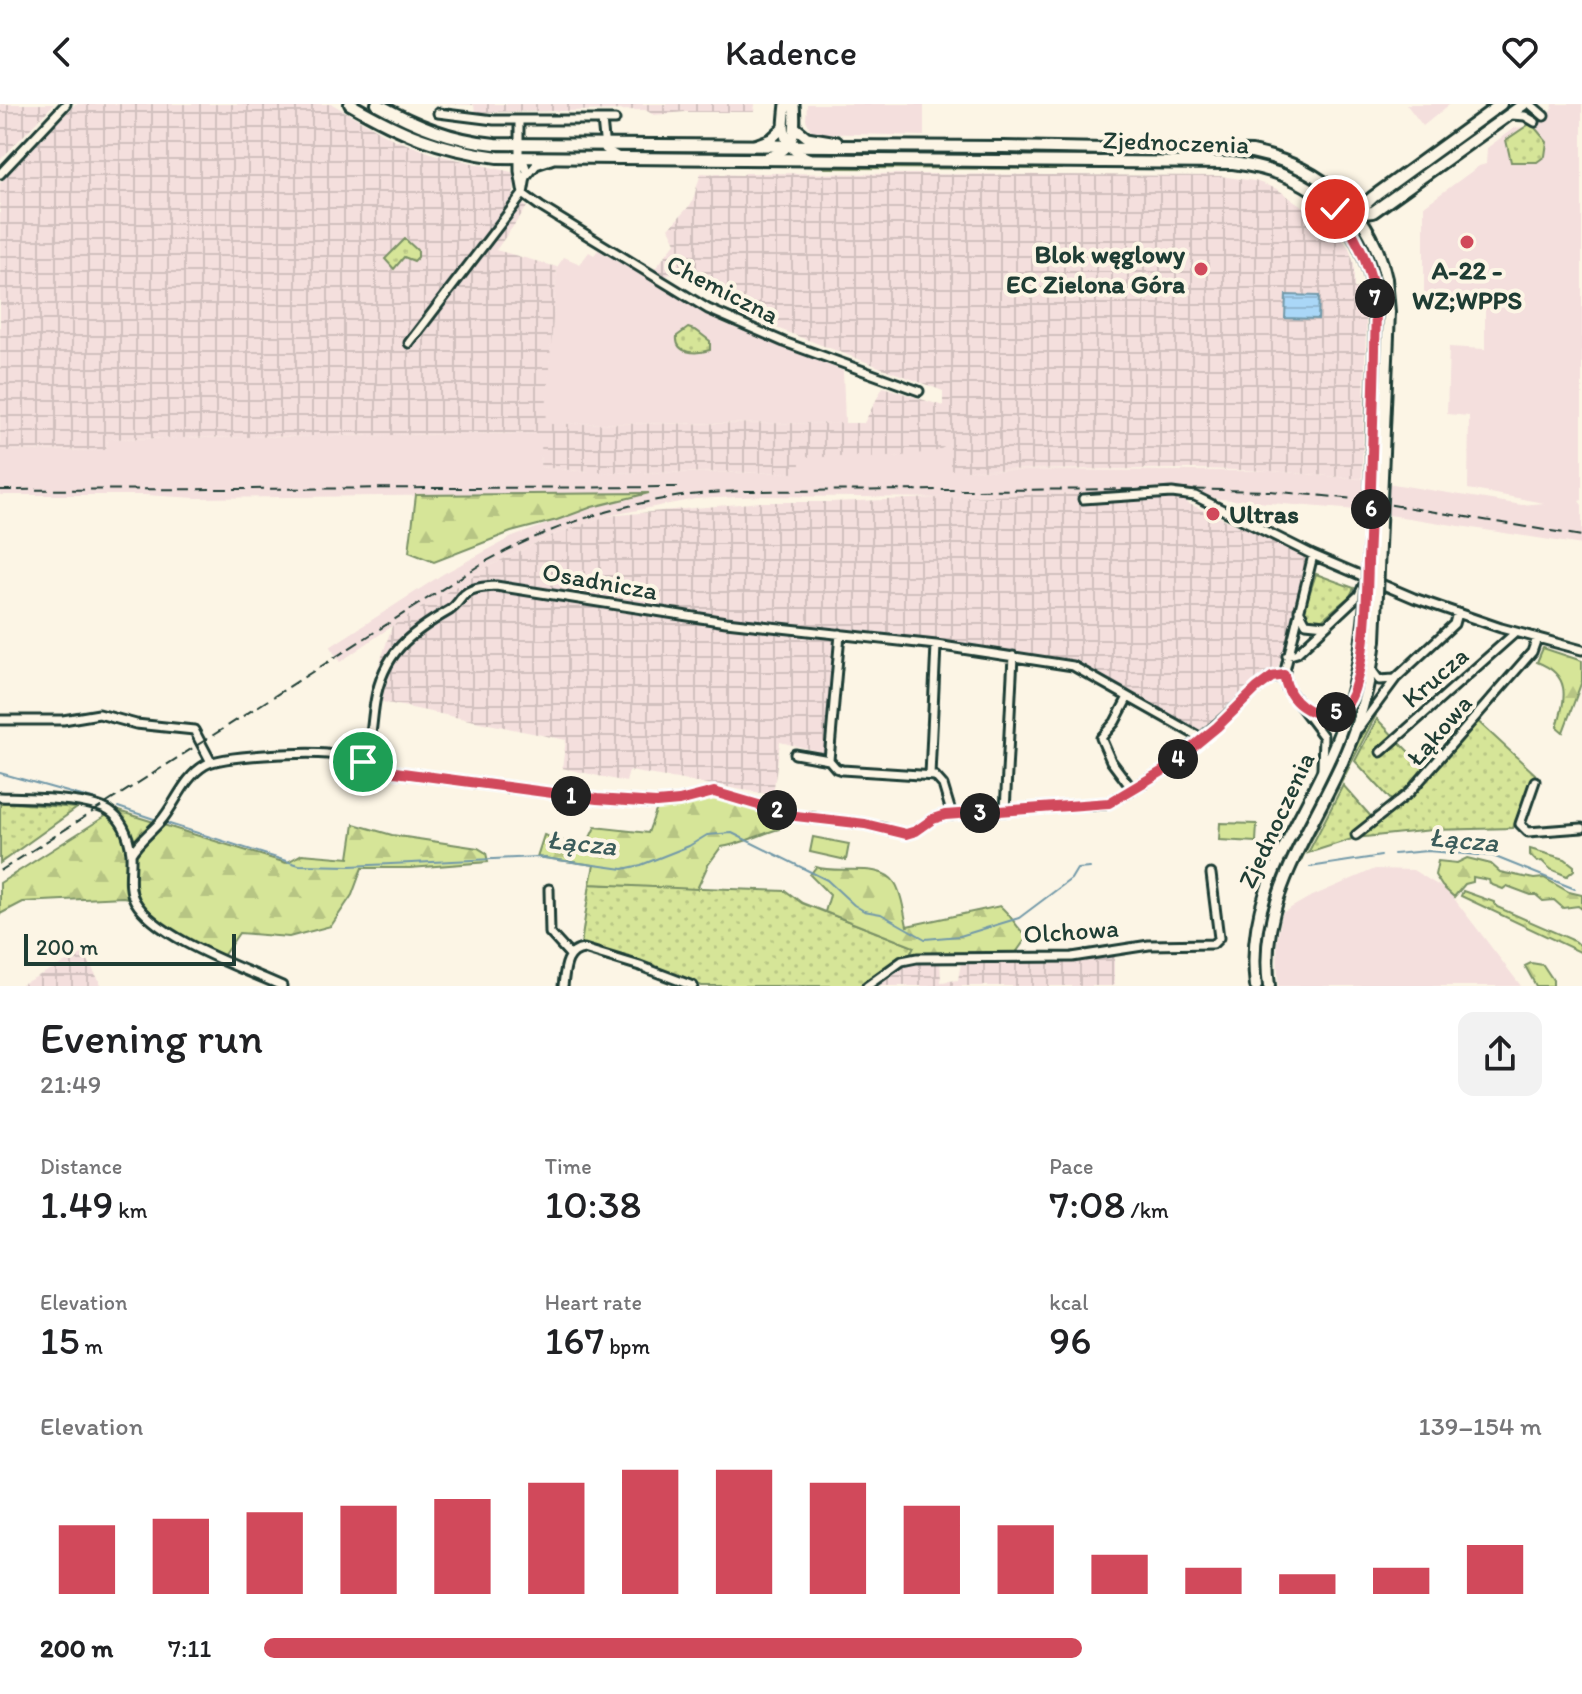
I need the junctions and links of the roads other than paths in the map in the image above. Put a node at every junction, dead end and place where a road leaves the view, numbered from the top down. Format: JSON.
{"nodes":[{"id":1,"x":66,"y":104,"type":"edge"},
{"id":2,"x":350,"y":104,"type":"edge"},
{"id":3,"x":377,"y":104,"type":"edge"},
{"id":4,"x":786,"y":104,"type":"edge"},
{"id":5,"x":794,"y":104,"type":"edge"},
{"id":6,"x":1501,"y":104,"type":"edge"},
{"id":7,"x":1527,"y":104,"type":"edge"},
{"id":8,"x":1540,"y":104,"type":"edge"},
{"id":9,"x":438,"y":113,"type":"dead end"},
{"id":10,"x":1508,"y":115,"type":"junction"},
{"id":11,"x":519,"y":120,"type":"junction"},
{"id":12,"x":602,"y":120,"type":"junction"},
{"id":13,"x":615,"y":120,"type":"dead end"},
{"id":14,"x":783,"y":128,"type":"junction"},
{"id":15,"x":796,"y":128,"type":"junction"},
{"id":16,"x":518,"y":145,"type":"junction"},
{"id":17,"x":604,"y":145,"type":"junction"},
{"id":18,"x":753,"y":146,"type":"junction"},
{"id":19,"x":789,"y":146,"type":"junction"},
{"id":20,"x":865,"y":146,"type":"junction"},
{"id":21,"x":521,"y":158,"type":"junction"},
{"id":22,"x":560,"y":158,"type":"junction"},
{"id":23,"x":591,"y":159,"type":"junction"},
{"id":24,"x":625,"y":159,"type":"junction"},
{"id":25,"x":756,"y":160,"type":"junction"},
{"id":26,"x":813,"y":160,"type":"junction"},
{"id":27,"x":0,"y":174,"type":"edge"},
{"id":28,"x":527,"y":176,"type":"junction"},
{"id":29,"x":1337,"y":193,"type":"junction"},
{"id":30,"x":523,"y":194,"type":"junction"},
{"id":31,"x":1373,"y":197,"type":"junction"},
{"id":32,"x":1335,"y":209,"type":"junction"},
{"id":33,"x":1373,"y":212,"type":"junction"},
{"id":34,"x":1357,"y":214,"type":"junction"},
{"id":35,"x":1371,"y":236,"type":"junction"},
{"id":36,"x":1357,"y":240,"type":"junction"},
{"id":37,"x":409,"y":343,"type":"dead end"},
{"id":38,"x":919,"y":391,"type":"dead end"},
{"id":39,"x":1083,"y":499,"type":"dead end"},
{"id":40,"x":1313,"y":555,"type":"junction"},
{"id":41,"x":1366,"y":578,"type":"junction"},
{"id":42,"x":1298,"y":608,"type":"junction"},
{"id":43,"x":1457,"y":613,"type":"junction"},
{"id":44,"x":1325,"y":625,"type":"junction"},
{"id":45,"x":1515,"y":633,"type":"junction"},
{"id":46,"x":840,"y":634,"type":"junction"},
{"id":47,"x":1537,"y":638,"type":"junction"},
{"id":48,"x":936,"y":645,"type":"junction"},
{"id":49,"x":1582,"y":650,"type":"edge"},
{"id":50,"x":1013,"y":656,"type":"junction"},
{"id":51,"x":1287,"y":656,"type":"junction"},
{"id":52,"x":1371,"y":669,"type":"junction"},
{"id":53,"x":1284,"y":675,"type":"junction"},
{"id":54,"x":1396,"y":678,"type":"junction"},
{"id":55,"x":1128,"y":697,"type":"junction"},
{"id":56,"x":1351,"y":697,"type":"junction"},
{"id":57,"x":1301,"y":706,"type":"junction"},
{"id":58,"x":0,"y":720,"type":"edge"},
{"id":59,"x":1203,"y":739,"type":"junction"},
{"id":60,"x":1350,"y":744,"type":"junction"},
{"id":61,"x":1381,"y":752,"type":"dead end"},
{"id":62,"x":795,"y":754,"type":"dead end"},
{"id":63,"x":829,"y":760,"type":"junction"},
{"id":64,"x":211,"y":762,"type":"junction"},
{"id":65,"x":363,"y":762,"type":"junction"},
{"id":66,"x":1321,"y":774,"type":"junction"},
{"id":67,"x":930,"y":775,"type":"junction"},
{"id":68,"x":1535,"y":781,"type":"dead end"},
{"id":69,"x":1132,"y":789,"type":"junction"},
{"id":70,"x":0,"y":797,"type":"edge"},
{"id":71,"x":1005,"y":811,"type":"junction"},
{"id":72,"x":952,"y":815,"type":"junction"},
{"id":73,"x":1582,"y":828,"type":"edge"},
{"id":74,"x":1356,"y":835,"type":"dead end"},
{"id":75,"x":131,"y":854,"type":"junction"},
{"id":76,"x":1211,"y":874,"type":"dead end"},
{"id":77,"x":549,"y":889,"type":"dead end"},
{"id":78,"x":570,"y":955,"type":"junction"},
{"id":79,"x":664,"y":975,"type":"junction"},
{"id":80,"x":282,"y":986,"type":"edge"},
{"id":81,"x":563,"y":986,"type":"edge"},
{"id":82,"x":661,"y":986,"type":"edge"},
{"id":83,"x":693,"y":986,"type":"edge"},
{"id":84,"x":867,"y":986,"type":"edge"},
{"id":85,"x":1256,"y":986,"type":"edge"},
{"id":86,"x":1269,"y":986,"type":"edge"}],
"edges":[{"from":1,"to":27,"type":"street"},
{"from":2,"to":21,"type":"main road","name":"Zjednoczenia"},
{"from":3,"to":16,"type":"main road","name":"Zjednoczenia"},
{"from":4,"to":14,"type":"street"},
{"from":5,"to":15,"type":"street"},
{"from":6,"to":31,"type":"main road"},
{"from":7,"to":8,"type":"street"},
{"from":7,"to":10,"type":"main road"},
{"from":7,"to":10,"type":"street"},
{"from":9,"to":11,"type":"street"},
{"from":10,"to":33,"type":"main road"},
{"from":11,"to":12,"type":"street"},
{"from":11,"to":16,"type":"street"},
{"from":12,"to":13,"type":"street"},
{"from":12,"to":17,"type":"street"},
{"from":14,"to":18,"type":"street"},
{"from":14,"to":19,"type":"street"},
{"from":15,"to":19,"type":"street"},
{"from":15,"to":20,"type":"street"},
{"from":16,"to":17,"type":"main road","name":"Zjednoczenia"},
{"from":16,"to":21,"type":"street"},
{"from":17,"to":18,"type":"main road","name":"Zjednoczenia"},
{"from":17,"to":23,"type":"street"},
{"from":17,"to":24,"type":"street"},
{"from":18,"to":19,"type":"main road","name":"Zjednoczenia"},
{"from":19,"to":20,"type":"main road","name":"Zjednoczenia"},
{"from":19,"to":25,"type":"street"},
{"from":19,"to":26,"type":"street"},
{"from":20,"to":29,"type":"main road","name":"Zjednoczenia"},
{"from":21,"to":22,"type":"main road","name":"Zjednoczenia"},
{"from":21,"to":28,"type":"street"},
{"from":21,"to":30,"type":"street"},
{"from":22,"to":23,"type":"main road","name":"Zjednoczenia"},
{"from":22,"to":28,"type":"street"},
{"from":23,"to":24,"type":"main road","name":"Zjednoczenia"},
{"from":24,"to":25,"type":"main road","name":"Zjednoczenia"},
{"from":25,"to":26,"type":"main road","name":"Zjednoczenia"},
{"from":26,"to":32,"type":"main road","name":"Zjednoczenia"},
{"from":28,"to":30,"type":"street"},
{"from":29,"to":31,"type":"main road"},
{"from":29,"to":34,"type":"main road","name":"Zjednoczenia"},
{"from":30,"to":37,"type":"street"},
{"from":30,"to":38,"type":"street","name":"Chemiczna"},
{"from":31,"to":34,"type":"main road"},
{"from":32,"to":34,"type":"main road"},
{"from":32,"to":36,"type":"main road","name":"Zjednoczenia"},
{"from":33,"to":34,"type":"main road"},
{"from":33,"to":35,"type":"main road"},
{"from":34,"to":35,"type":"main road","name":"Zjednoczenia"},
{"from":34,"to":36,"type":"main road"},
{"from":35,"to":52,"type":"main road","name":"Zjednoczenia","bridge":true},
{"from":36,"to":56,"type":"main road","name":"Zjednoczenia","bridge":true},
{"from":39,"to":40,"type":"street"},
{"from":40,"to":41,"type":"street"},
{"from":40,"to":42,"type":"street"},
{"from":41,"to":43,"type":"street"},
{"from":41,"to":44,"type":"street"},
{"from":42,"to":44,"type":"street"},
{"from":42,"to":51,"type":"street"},
{"from":43,"to":45,"type":"street"},
{"from":43,"to":54,"type":"street"},
{"from":44,"to":51,"type":"street"},
{"from":45,"to":47,"type":"street"},
{"from":45,"to":61,"type":"street","name":"Krucza"},
{"from":46,"to":48,"type":"street","name":"Osadnicza"},
{"from":46,"to":63,"type":"street"},
{"from":46,"to":65,"type":"street","name":"Osadnicza"},
{"from":47,"to":49,"type":"street"},
{"from":47,"to":74,"type":"street","name":"Łąkowa"},
{"from":48,"to":50,"type":"street","name":"Osadnicza"},
{"from":48,"to":67,"type":"street"},
{"from":50,"to":55,"type":"street","name":"Osadnicza"},
{"from":50,"to":71,"type":"street"},
{"from":51,"to":53,"type":"street"},
{"from":52,"to":54,"type":"street"},
{"from":52,"to":60,"type":"main road","name":"Zjednoczenia"},
{"from":53,"to":57,"type":"street"},
{"from":53,"to":59,"type":"street"},
{"from":54,"to":60,"type":"street"},
{"from":55,"to":59,"type":"street","name":"Osadnicza"},
{"from":55,"to":69,"type":"street"},
{"from":56,"to":57,"type":"street"},
{"from":56,"to":66,"type":"main road","name":"Zjednoczenia"},
{"from":57,"to":66,"type":"street"},
{"from":58,"to":64,"type":"street"},
{"from":59,"to":69,"type":"street"},
{"from":60,"to":86,"type":"main road","name":"Zjednoczenia"},
{"from":62,"to":63,"type":"street"},
{"from":63,"to":67,"type":"street"},
{"from":64,"to":65,"type":"street"},
{"from":64,"to":75,"type":"street"},
{"from":65,"to":72,"type":"street"},
{"from":66,"to":85,"type":"main road","name":"Zjednoczenia"},
{"from":67,"to":72,"type":"street"},
{"from":68,"to":73,"type":"street"},
{"from":69,"to":71,"type":"street"},
{"from":70,"to":75,"type":"street"},
{"from":71,"to":72,"type":"street"},
{"from":75,"to":80,"type":"street"},
{"from":76,"to":84,"type":"street","name":"Olchowa"},
{"from":77,"to":78,"type":"street"},
{"from":78,"to":79,"type":"street"},
{"from":78,"to":81,"type":"street"},
{"from":79,"to":82,"type":"street"},
{"from":79,"to":83,"type":"street"}]}
